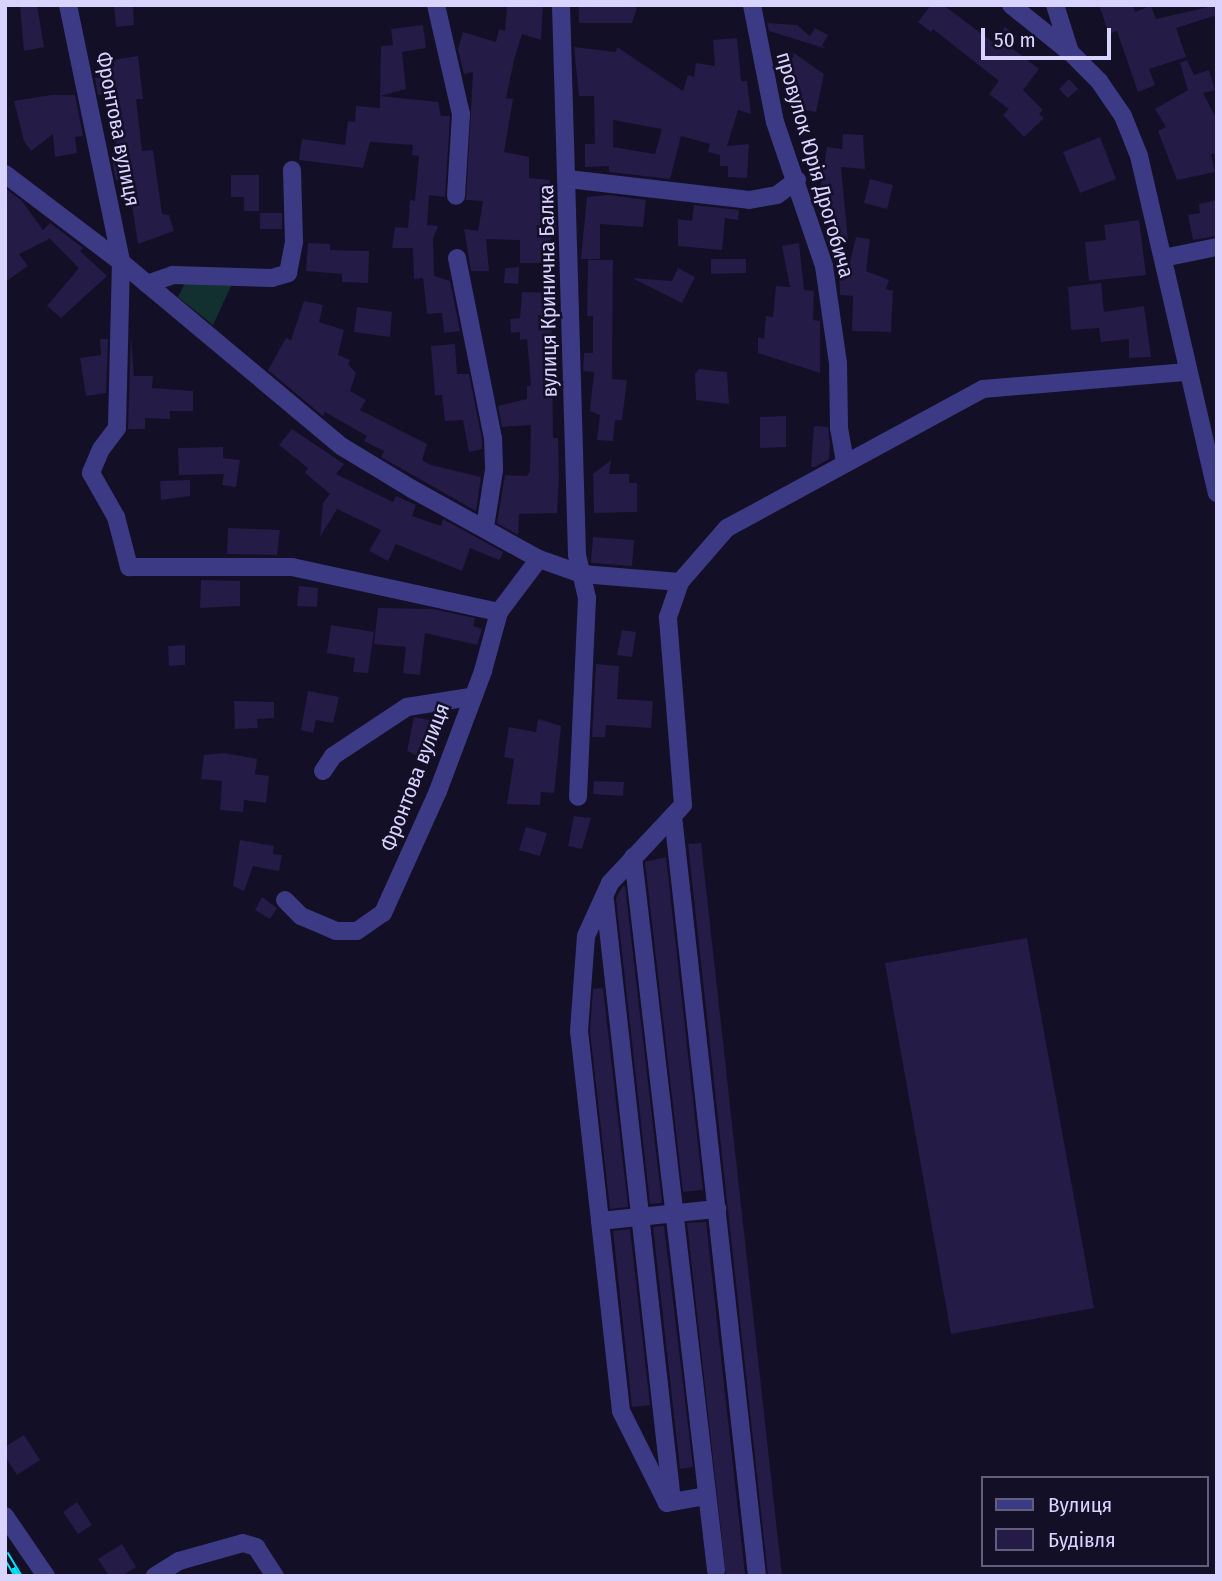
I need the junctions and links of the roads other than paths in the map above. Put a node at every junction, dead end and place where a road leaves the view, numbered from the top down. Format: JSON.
{"nodes":[{"id":1,"x":68,"y":5,"type":"edge"},
{"id":2,"x":436,"y":5,"type":"edge"},
{"id":3,"x":561,"y":5,"type":"edge"},
{"id":4,"x":752,"y":5,"type":"edge"},
{"id":5,"x":1011,"y":5,"type":"edge"},
{"id":6,"x":1055,"y":5,"type":"edge"},
{"id":7,"x":1071,"y":53,"type":"junction"},
{"id":8,"x":292,"y":170,"type":"dead end"},
{"id":9,"x":5,"y":174,"type":"edge"},
{"id":10,"x":568,"y":179,"type":"junction"},
{"id":11,"x":797,"y":180,"type":"junction"},
{"id":12,"x":456,"y":196,"type":"dead end"},
{"id":13,"x":1217,"y":247,"type":"edge"},
{"id":14,"x":1164,"y":257,"type":"junction"},
{"id":15,"x":457,"y":258,"type":"dead end"},
{"id":16,"x":121,"y":262,"type":"junction"},
{"id":17,"x":146,"y":284,"type":"junction"},
{"id":18,"x":1187,"y":372,"type":"junction"},
{"id":19,"x":845,"y":462,"type":"junction"},
{"id":20,"x":1217,"y":494,"type":"edge"},
{"id":21,"x":485,"y":527,"type":"junction"},
{"id":22,"x":539,"y":559,"type":"junction"},
{"id":23,"x":582,"y":574,"type":"junction"},
{"id":24,"x":680,"y":582,"type":"junction"},
{"id":25,"x":499,"y":611,"type":"junction"},
{"id":26,"x":470,"y":696,"type":"junction"},
{"id":27,"x":323,"y":771,"type":"dead end"},
{"id":28,"x":578,"y":797,"type":"dead end"},
{"id":29,"x":673,"y":816,"type":"junction"},
{"id":30,"x":633,"y":857,"type":"junction"},
{"id":31,"x":285,"y":900,"type":"dead end"},
{"id":32,"x":605,"y":901,"type":"junction"},
{"id":33,"x":717,"y":1209,"type":"junction"},
{"id":34,"x":674,"y":1214,"type":"junction"},
{"id":35,"x":640,"y":1217,"type":"junction"},
{"id":36,"x":600,"y":1221,"type":"junction"},
{"id":37,"x":706,"y":1496,"type":"junction"},
{"id":38,"x":673,"y":1501,"type":"junction"},
{"id":39,"x":5,"y":1516,"type":"edge"},
{"id":40,"x":716,"y":1570,"type":"dead end"},
{"id":41,"x":46,"y":1576,"type":"edge"},
{"id":42,"x":155,"y":1576,"type":"edge"},
{"id":43,"x":275,"y":1576,"type":"edge"},
{"id":44,"x":757,"y":1576,"type":"edge"}],
"edges":[{"from":1,"to":16,"type":"street","name":"Фронтова вулиця"},
{"from":2,"to":12,"type":"street"},
{"from":3,"to":10,"type":"street","name":"вулиця Кринична Балка"},
{"from":4,"to":11,"type":"street","name":"провулок Юрія Дрогобича"},
{"from":5,"to":7,"type":"street"},
{"from":6,"to":7,"type":"street"},
{"from":7,"to":14,"type":"street"},
{"from":8,"to":17,"type":"street"},
{"from":9,"to":16,"type":"street"},
{"from":10,"to":11,"type":"street"},
{"from":10,"to":23,"type":"street","name":"вулиця Кринична Балка"},
{"from":11,"to":19,"type":"street","name":"провулок Юрія Дрогобича"},
{"from":13,"to":14,"type":"street"},
{"from":14,"to":18,"type":"street"},
{"from":15,"to":21,"type":"street"},
{"from":16,"to":17,"type":"street"},
{"from":16,"to":25,"type":"street","name":"Фронтова вулиця"},
{"from":17,"to":21,"type":"street"},
{"from":18,"to":19,"type":"street"},
{"from":18,"to":20,"type":"street"},
{"from":19,"to":24,"type":"street"},
{"from":21,"to":22,"type":"street"},
{"from":22,"to":23,"type":"street"},
{"from":22,"to":25,"type":"street","name":"Фронтова вулиця"},
{"from":23,"to":24,"type":"street"},
{"from":23,"to":28,"type":"street","name":"вулиця Кринична Балка"},
{"from":24,"to":29,"type":"street"},
{"from":25,"to":26,"type":"street","name":"Фронтова вулиця"},
{"from":26,"to":27,"type":"street"},
{"from":26,"to":31,"type":"street","name":"Фронтова вулиця"},
{"from":29,"to":30,"type":"street"},
{"from":29,"to":33,"type":"street"},
{"from":30,"to":32,"type":"street"},
{"from":30,"to":34,"type":"street"},
{"from":32,"to":35,"type":"street"},
{"from":32,"to":36,"type":"street"},
{"from":33,"to":34,"type":"street"},
{"from":33,"to":44,"type":"street"},
{"from":34,"to":35,"type":"street"},
{"from":34,"to":37,"type":"street"},
{"from":35,"to":36,"type":"street"},
{"from":35,"to":38,"type":"street"},
{"from":36,"to":38,"type":"street"},
{"from":37,"to":38,"type":"street"},
{"from":37,"to":40,"type":"street"},
{"from":39,"to":41,"type":"street"},
{"from":42,"to":43,"type":"street"}]}
